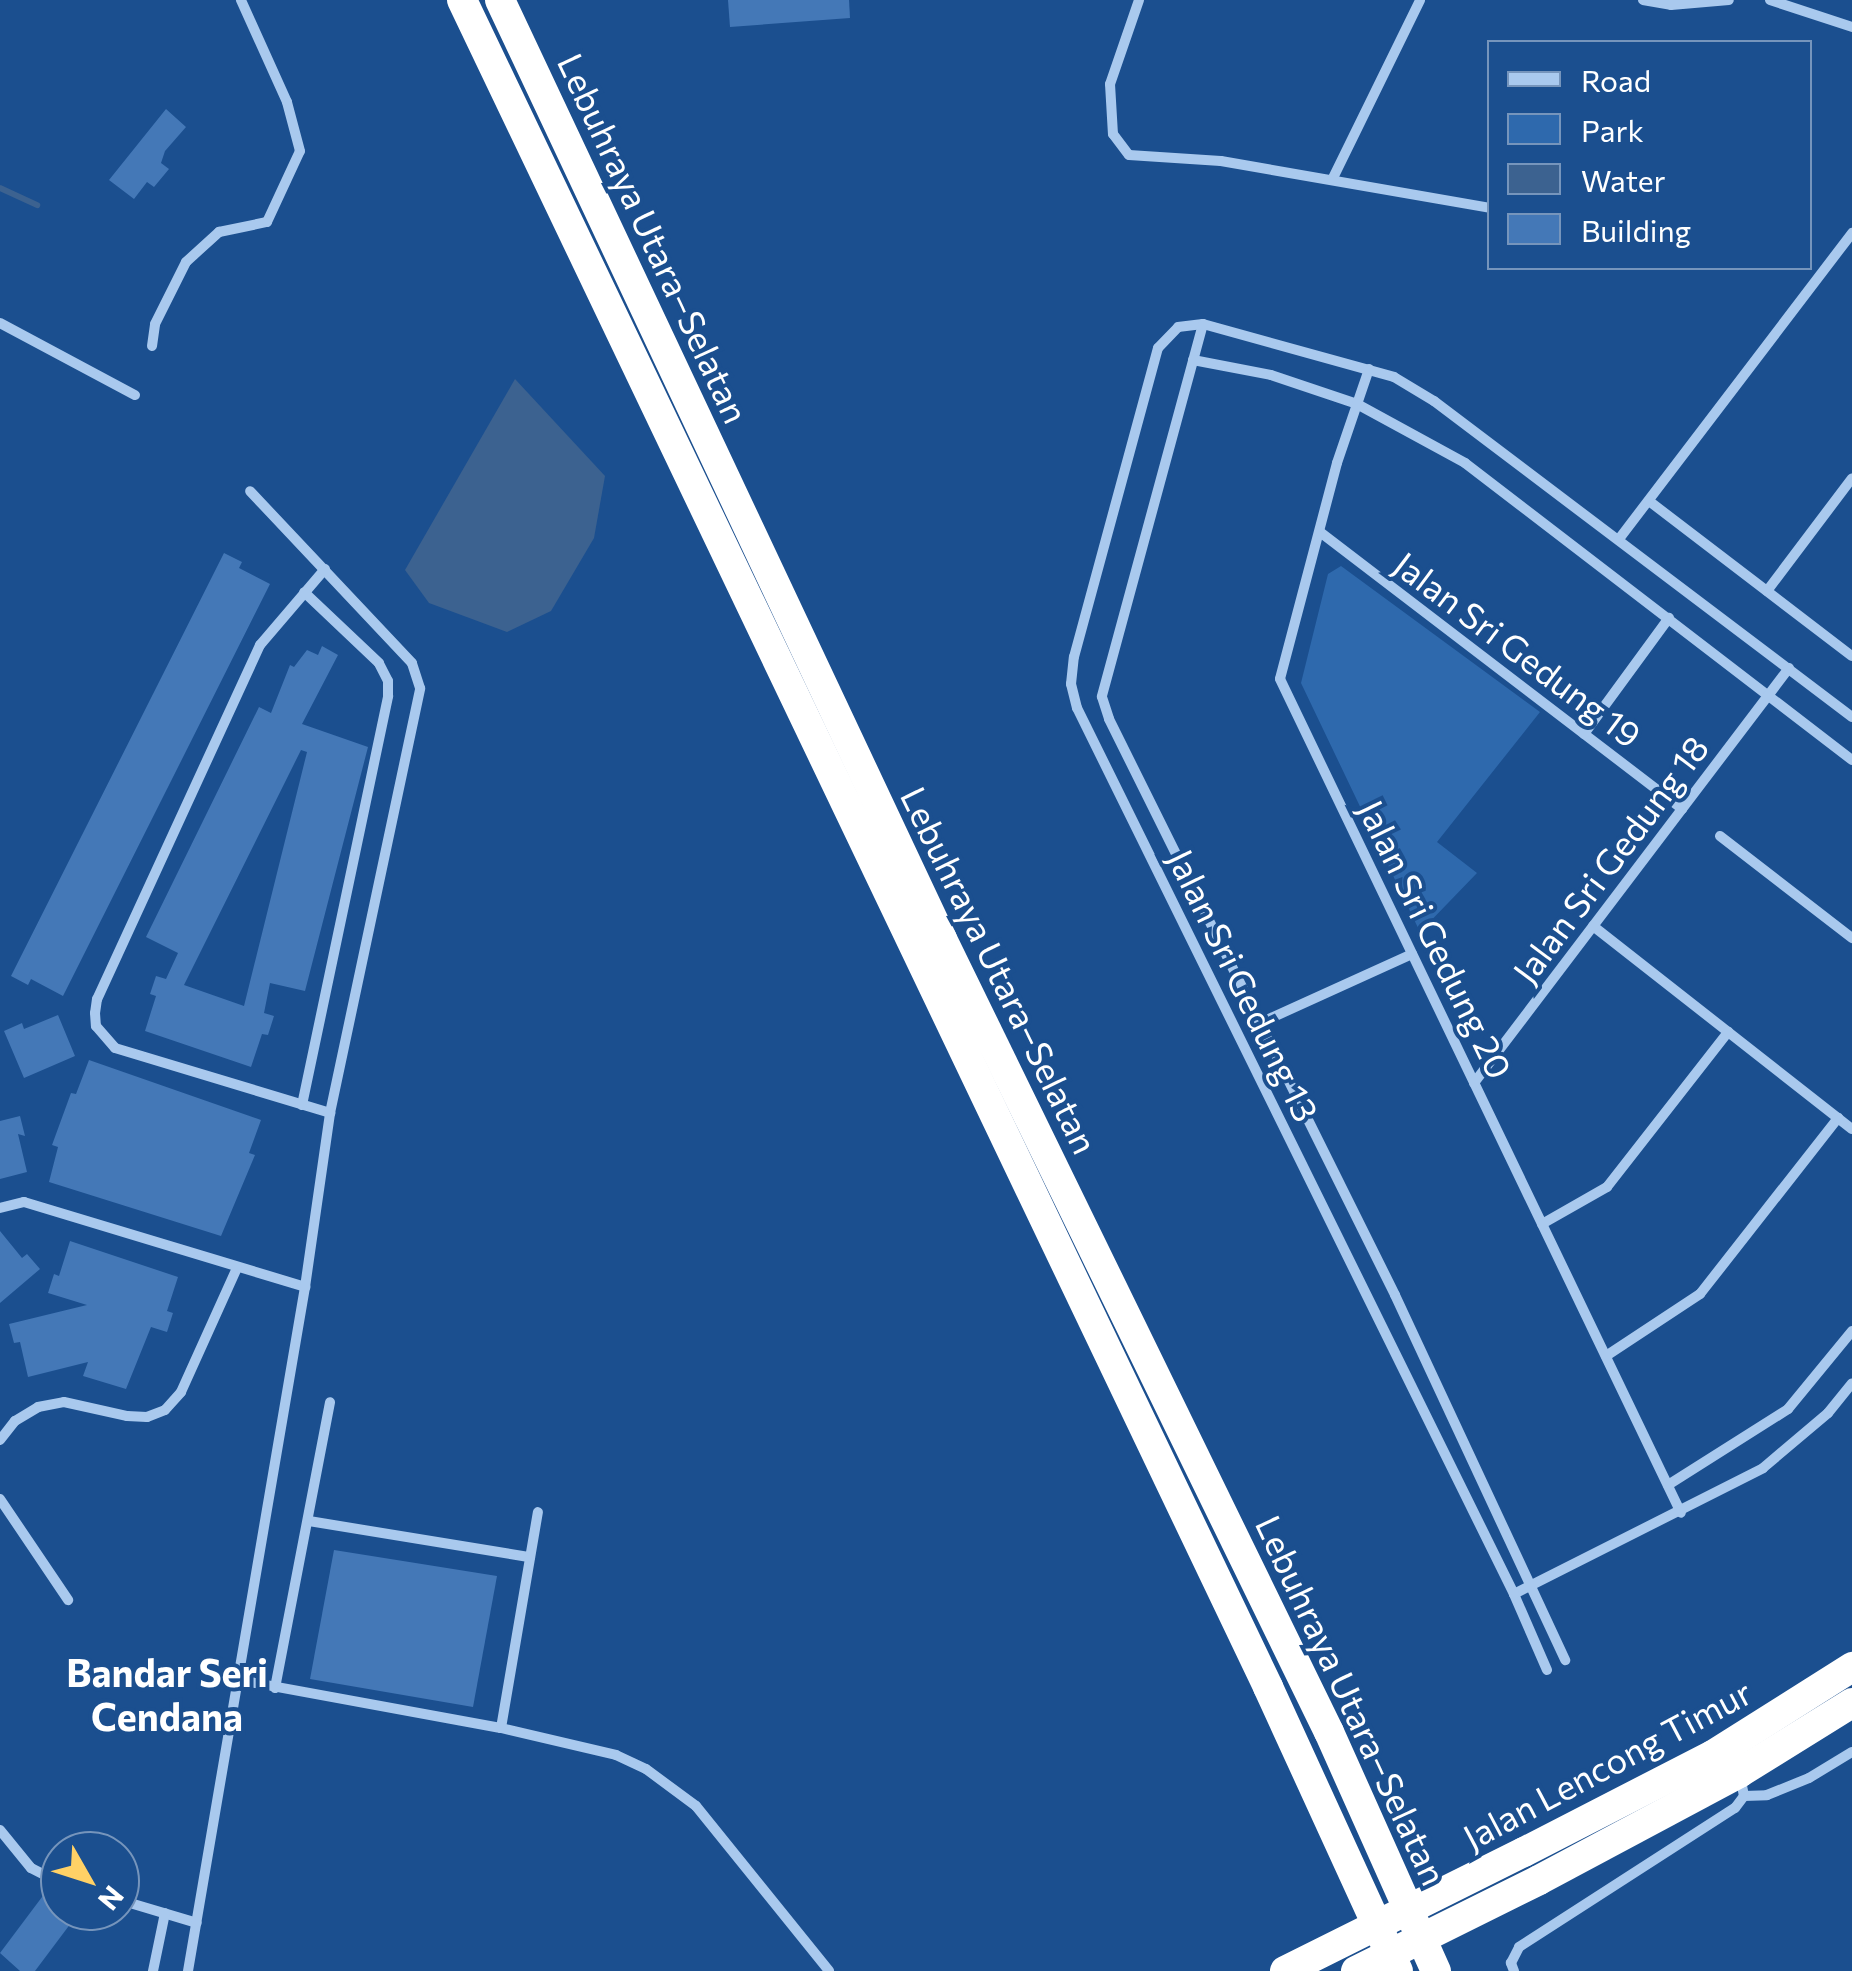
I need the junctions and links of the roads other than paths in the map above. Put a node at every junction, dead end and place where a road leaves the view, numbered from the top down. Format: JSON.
{"nodes":[{"id":1,"x":241,"y":0,"type":"edge"},
{"id":2,"x":462,"y":0,"type":"edge"},
{"id":3,"x":500,"y":0,"type":"edge"},
{"id":4,"x":1139,"y":0,"type":"edge"},
{"id":5,"x":1420,"y":0,"type":"edge"},
{"id":6,"x":1643,"y":0,"type":"edge"},
{"id":7,"x":1729,"y":0,"type":"edge"},
{"id":8,"x":1770,"y":0,"type":"edge"},
{"id":9,"x":1852,"y":27,"type":"edge"},
{"id":10,"x":1332,"y":180,"type":"junction"},
{"id":11,"x":1487,"y":207,"type":"edge"},
{"id":12,"x":1852,"y":234,"type":"edge"},
{"id":13,"x":0,"y":323,"type":"edge"},
{"id":14,"x":1202,"y":324,"type":"junction"},
{"id":15,"x":152,"y":346,"type":"dead end"},
{"id":16,"x":1193,"y":360,"type":"junction"},
{"id":17,"x":1368,"y":369,"type":"junction"},
{"id":18,"x":135,"y":395,"type":"dead end"},
{"id":19,"x":1357,"y":404,"type":"junction"},
{"id":20,"x":1852,"y":480,"type":"edge"},
{"id":21,"x":250,"y":491,"type":"dead end"},
{"id":22,"x":1648,"y":501,"type":"junction"},
{"id":23,"x":1320,"y":532,"type":"junction"},
{"id":24,"x":1619,"y":539,"type":"junction"},
{"id":25,"x":325,"y":569,"type":"junction"},
{"id":26,"x":1766,"y":591,"type":"junction"},
{"id":27,"x":304,"y":592,"type":"junction"},
{"id":28,"x":1669,"y":618,"type":"junction"},
{"id":29,"x":1852,"y":656,"type":"edge"},
{"id":30,"x":1789,"y":668,"type":"junction"},
{"id":31,"x":1768,"y":694,"type":"junction"},
{"id":32,"x":1852,"y":717,"type":"edge"},
{"id":33,"x":1584,"y":734,"type":"junction"},
{"id":34,"x":1852,"y":760,"type":"edge"},
{"id":35,"x":1682,"y":808,"type":"junction"},
{"id":36,"x":1720,"y":836,"type":"dead end"},
{"id":37,"x":1593,"y":926,"type":"junction"},
{"id":38,"x":1852,"y":938,"type":"edge"},
{"id":39,"x":1412,"y":954,"type":"junction"},
{"id":40,"x":1260,"y":1022,"type":"junction"},
{"id":41,"x":1728,"y":1032,"type":"junction"},
{"id":42,"x":1474,"y":1083,"type":"junction"},
{"id":43,"x":302,"y":1104,"type":"junction"},
{"id":44,"x":330,"y":1113,"type":"junction"},
{"id":45,"x":1838,"y":1118,"type":"junction"},
{"id":46,"x":1852,"y":1129,"type":"edge"},
{"id":47,"x":0,"y":1208,"type":"edge"},
{"id":48,"x":1542,"y":1224,"type":"junction"},
{"id":49,"x":236,"y":1268,"type":"junction"},
{"id":50,"x":306,"y":1286,"type":"junction"},
{"id":51,"x":1852,"y":1331,"type":"edge"},
{"id":52,"x":1606,"y":1356,"type":"junction"},
{"id":53,"x":1852,"y":1383,"type":"edge"},
{"id":54,"x":330,"y":1402,"type":"dead end"},
{"id":55,"x":0,"y":1440,"type":"edge"},
{"id":56,"x":1668,"y":1485,"type":"junction"},
{"id":57,"x":0,"y":1499,"type":"edge"},
{"id":58,"x":538,"y":1512,"type":"dead end"},
{"id":59,"x":1681,"y":1513,"type":"junction"},
{"id":60,"x":308,"y":1521,"type":"junction"},
{"id":61,"x":530,"y":1557,"type":"junction"},
{"id":62,"x":1532,"y":1585,"type":"junction"},
{"id":63,"x":1514,"y":1594,"type":"junction"},
{"id":64,"x":68,"y":1600,"type":"dead end"},
{"id":65,"x":1566,"y":1660,"type":"dead end"},
{"id":66,"x":1852,"y":1667,"type":"edge"},
{"id":67,"x":1546,"y":1670,"type":"dead end"},
{"id":68,"x":239,"y":1680,"type":"junction"},
{"id":69,"x":275,"y":1688,"type":"junction"},
{"id":70,"x":1852,"y":1704,"type":"edge"},
{"id":71,"x":500,"y":1728,"type":"junction"},
{"id":72,"x":1852,"y":1752,"type":"edge"},
{"id":73,"x":1742,"y":1785,"type":"junction"},
{"id":74,"x":0,"y":1830,"type":"edge"},
{"id":75,"x":40,"y":1873,"type":"edge"},
{"id":76,"x":140,"y":1906,"type":"edge"},
{"id":77,"x":165,"y":1913,"type":"junction"},
{"id":78,"x":197,"y":1923,"type":"junction"},
{"id":79,"x":153,"y":1971,"type":"edge"},
{"id":80,"x":188,"y":1971,"type":"edge"},
{"id":81,"x":830,"y":1971,"type":"edge"},
{"id":82,"x":1285,"y":1971,"type":"edge"},
{"id":83,"x":1356,"y":1971,"type":"edge"},
{"id":84,"x":1398,"y":1971,"type":"edge"},
{"id":85,"x":1436,"y":1971,"type":"edge"},
{"id":86,"x":1514,"y":1971,"type":"edge"}],
"edges":[{"from":1,"to":15,"type":"street"},
{"from":2,"to":84,"type":"highway","name":"Lebuhraya Utara–Selatan"},
{"from":3,"to":85,"type":"highway","name":"Lebuhraya Utara–Selatan"},
{"from":4,"to":10,"type":"street"},
{"from":5,"to":10,"type":"street"},
{"from":6,"to":7,"type":"street"},
{"from":8,"to":9,"type":"street"},
{"from":10,"to":11,"type":"street"},
{"from":12,"to":22,"type":"street"},
{"from":13,"to":18,"type":"street"},
{"from":14,"to":16,"type":"street","name":"Jalan Sri Gedung 13"},
{"from":14,"to":17,"type":"street"},
{"from":14,"to":63,"type":"street","name":"Jalan Sri Gedung 13"},
{"from":16,"to":19,"type":"street"},
{"from":16,"to":40,"type":"street","name":"Jalan Sri Gedung 13"},
{"from":17,"to":19,"type":"street","name":"Jalan Sri Gedung 20"},
{"from":17,"to":24,"type":"street"},
{"from":19,"to":23,"type":"street","name":"Jalan Sri Gedung 20"},
{"from":19,"to":28,"type":"street"},
{"from":20,"to":26,"type":"street"},
{"from":21,"to":25,"type":"street"},
{"from":22,"to":24,"type":"street"},
{"from":22,"to":26,"type":"street"},
{"from":23,"to":33,"type":"street","name":"Jalan Sri Gedung 19"},
{"from":23,"to":39,"type":"street","name":"Jalan Sri Gedung 20"},
{"from":24,"to":30,"type":"street"},
{"from":25,"to":27,"type":"street"},
{"from":25,"to":44,"type":"street"},
{"from":26,"to":29,"type":"street"},
{"from":27,"to":43,"type":"street"},
{"from":27,"to":43,"type":"street"},
{"from":28,"to":31,"type":"street"},
{"from":28,"to":33,"type":"street"},
{"from":30,"to":31,"type":"street","name":"Jalan Sri Gedung 18"},
{"from":30,"to":32,"type":"street"},
{"from":31,"to":34,"type":"street"},
{"from":31,"to":35,"type":"street","name":"Jalan Sri Gedung 18"},
{"from":33,"to":35,"type":"street","name":"Jalan Sri Gedung 19"},
{"from":35,"to":37,"type":"street","name":"Jalan Sri Gedung 18"},
{"from":36,"to":38,"type":"street"},
{"from":37,"to":41,"type":"street"},
{"from":37,"to":42,"type":"street","name":"Jalan Sri Gedung 18"},
{"from":39,"to":40,"type":"street"},
{"from":39,"to":42,"type":"street","name":"Jalan Sri Gedung 20"},
{"from":40,"to":62,"type":"street","name":"Jalan Sri Gedung 13"},
{"from":41,"to":45,"type":"street"},
{"from":41,"to":48,"type":"street"},
{"from":42,"to":48,"type":"street","name":"Jalan Sri Gedung 20"},
{"from":43,"to":44,"type":"street"},
{"from":44,"to":50,"type":"street"},
{"from":45,"to":46,"type":"street"},
{"from":45,"to":52,"type":"street"},
{"from":47,"to":49,"type":"street"},
{"from":48,"to":52,"type":"street","name":"Jalan Sri Gedung 20"},
{"from":49,"to":50,"type":"street"},
{"from":49,"to":55,"type":"street"},
{"from":50,"to":68,"type":"street"},
{"from":51,"to":56,"type":"street"},
{"from":52,"to":56,"type":"street","name":"Jalan Sri Gedung 20"},
{"from":53,"to":59,"type":"street"},
{"from":54,"to":60,"type":"street"},
{"from":56,"to":59,"type":"street","name":"Jalan Sri Gedung 20"},
{"from":57,"to":64,"type":"street"},
{"from":58,"to":61,"type":"street"},
{"from":59,"to":62,"type":"street"},
{"from":60,"to":61,"type":"street"},
{"from":60,"to":69,"type":"street"},
{"from":61,"to":71,"type":"street"},
{"from":62,"to":63,"type":"street"},
{"from":62,"to":65,"type":"street","name":"Jalan Sri Gedung 13"},
{"from":63,"to":67,"type":"street","name":"Jalan Sri Gedung 13"},
{"from":66,"to":82,"type":"highway","name":"Jalan Lencong Timur","bridge":true},
{"from":68,"to":69,"type":"street"},
{"from":68,"to":78,"type":"street"},
{"from":69,"to":71,"type":"street"},
{"from":70,"to":73,"type":"highway","name":"Jalan Lencong Timur"},
{"from":71,"to":81,"type":"street"},
{"from":72,"to":73,"type":"street"},
{"from":73,"to":83,"type":"highway","name":"Jalan Lencong Timur","bridge":true},
{"from":73,"to":86,"type":"street"},
{"from":74,"to":75,"type":"street"},
{"from":76,"to":77,"type":"street"},
{"from":77,"to":78,"type":"street"},
{"from":77,"to":79,"type":"street"},
{"from":78,"to":80,"type":"street"}]}
